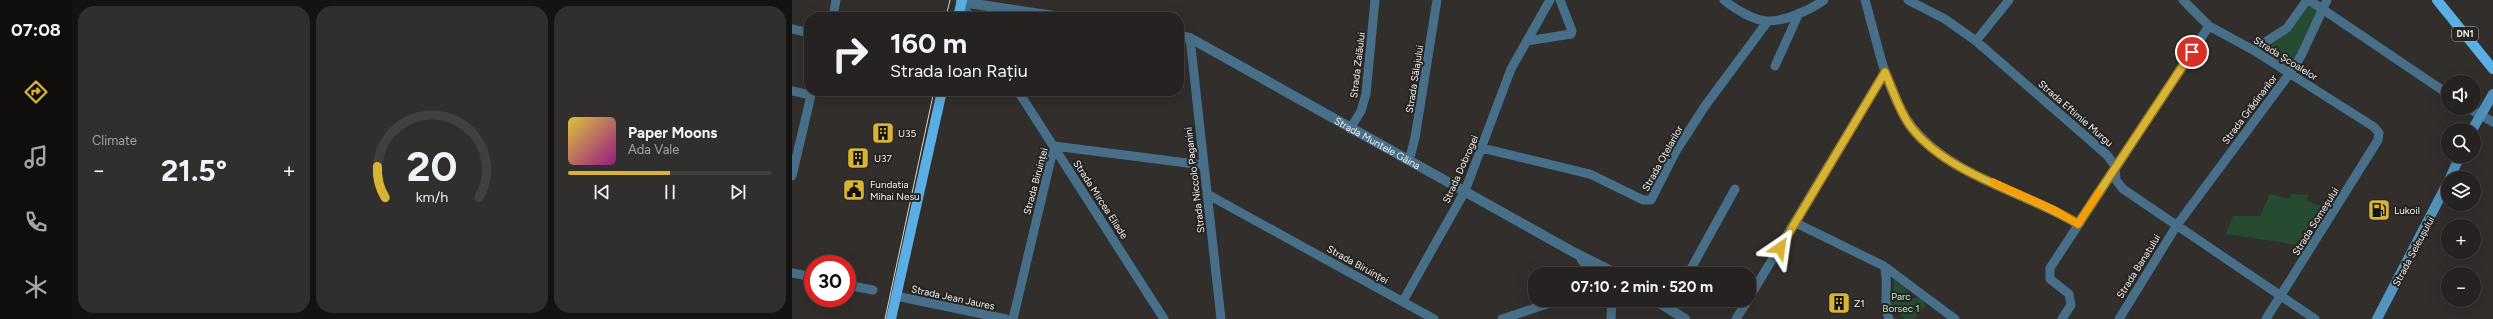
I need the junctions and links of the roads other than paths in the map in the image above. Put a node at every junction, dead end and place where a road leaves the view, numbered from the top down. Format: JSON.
{"nodes":[{"id":1,"x":836,"y":0,"type":"edge"},
{"id":2,"x":1375,"y":0,"type":"edge"},
{"id":3,"x":1437,"y":0,"type":"edge"},
{"id":4,"x":1550,"y":0,"type":"edge"},
{"id":5,"x":1560,"y":0,"type":"edge"},
{"id":6,"x":1724,"y":0,"type":"edge"},
{"id":7,"x":1824,"y":0,"type":"edge"},
{"id":8,"x":1865,"y":0,"type":"edge"},
{"id":9,"x":1908,"y":0,"type":"edge"},
{"id":10,"x":2009,"y":0,"type":"edge"},
{"id":11,"x":2183,"y":0,"type":"edge"},
{"id":12,"x":2308,"y":0,"type":"edge"},
{"id":13,"x":2328,"y":0,"type":"edge"},
{"id":14,"x":2436,"y":0,"type":"edge"},
{"id":15,"x":962,"y":1,"type":"edge"},
{"id":16,"x":2324,"y":10,"type":"junction"},
{"id":17,"x":834,"y":12,"type":"edge"},
{"id":18,"x":959,"y":12,"type":"edge"},
{"id":19,"x":968,"y":12,"type":"edge"},
{"id":20,"x":1029,"y":12,"type":"edge"},
{"id":21,"x":1799,"y":13,"type":"junction"},
{"id":22,"x":1768,"y":22,"type":"junction"},
{"id":23,"x":2209,"y":26,"type":"junction"},
{"id":24,"x":792,"y":29,"type":"edge"},
{"id":25,"x":804,"y":32,"type":"edge"},
{"id":26,"x":1184,"y":37,"type":"edge"},
{"id":27,"x":1190,"y":38,"type":"junction"},
{"id":28,"x":1527,"y":41,"type":"junction"},
{"id":29,"x":1976,"y":41,"type":"junction"},
{"id":30,"x":2253,"y":50,"type":"junction"},
{"id":31,"x":1775,"y":66,"type":"dead end"},
{"id":32,"x":2493,"y":69,"type":"edge"},
{"id":33,"x":1885,"y":72,"type":"junction"},
{"id":34,"x":2290,"y":73,"type":"junction"},
{"id":35,"x":2441,"y":89,"type":"edge"},
{"id":36,"x":792,"y":92,"type":"edge"},
{"id":37,"x":804,"y":93,"type":"edge"},
{"id":38,"x":2493,"y":94,"type":"edge"},
{"id":39,"x":810,"y":96,"type":"edge"},
{"id":40,"x":941,"y":96,"type":"edge"},
{"id":41,"x":1021,"y":96,"type":"edge"},
{"id":42,"x":2481,"y":112,"type":"edge"},
{"id":43,"x":2479,"y":115,"type":"joint"},
{"id":44,"x":2493,"y":122,"type":"edge"},
{"id":45,"x":2475,"y":123,"type":"edge"},
{"id":46,"x":1350,"y":129,"type":"junction"},
{"id":47,"x":2379,"y":133,"type":"joint"},
{"id":48,"x":1054,"y":146,"type":"junction"},
{"id":49,"x":1482,"y":148,"type":"junction"},
{"id":50,"x":1409,"y":161,"type":"junction"},
{"id":51,"x":1203,"y":165,"type":"junction"},
{"id":52,"x":2116,"y":166,"type":"junction"},
{"id":53,"x":792,"y":176,"type":"edge"},
{"id":54,"x":1735,"y":189,"type":"dead end"},
{"id":55,"x":1465,"y":191,"type":"junction"},
{"id":56,"x":1207,"y":194,"type":"junction"},
{"id":57,"x":2441,"y":196,"type":"edge"},
{"id":58,"x":1796,"y":223,"type":"junction"},
{"id":59,"x":2078,"y":224,"type":"junction"},
{"id":60,"x":2177,"y":225,"type":"junction"},
{"id":61,"x":1575,"y":253,"type":"junction"},
{"id":62,"x":1884,"y":266,"type":"junction"},
{"id":63,"x":1590,"y":267,"type":"edge"},
{"id":64,"x":1602,"y":267,"type":"edge"},
{"id":65,"x":1692,"y":267,"type":"edge"},
{"id":66,"x":792,"y":272,"type":"edge"},
{"id":67,"x":804,"y":275,"type":"edge"},
{"id":68,"x":1756,"y":286,"type":"edge"},
{"id":69,"x":856,"y":287,"type":"edge"},
{"id":70,"x":873,"y":290,"type":"dead end"},
{"id":71,"x":896,"y":296,"type":"junction"},
{"id":72,"x":2281,"y":296,"type":"junction"},
{"id":73,"x":1403,"y":301,"type":"junction"},
{"id":74,"x":1538,"y":307,"type":"edge"},
{"id":75,"x":1612,"y":307,"type":"edge"},
{"id":76,"x":1675,"y":307,"type":"edge"},
{"id":77,"x":1743,"y":307,"type":"edge"},
{"id":78,"x":1940,"y":315,"type":"edge"},
{"id":79,"x":891,"y":319,"type":"edge"},
{"id":80,"x":1006,"y":319,"type":"edge"},
{"id":81,"x":1013,"y":319,"type":"edge"},
{"id":82,"x":1164,"y":319,"type":"edge"},
{"id":83,"x":1221,"y":319,"type":"edge"},
{"id":84,"x":1434,"y":319,"type":"edge"},
{"id":85,"x":1502,"y":319,"type":"edge"},
{"id":86,"x":1611,"y":319,"type":"edge"},
{"id":87,"x":1685,"y":319,"type":"edge"},
{"id":88,"x":1736,"y":319,"type":"edge"},
{"id":89,"x":1889,"y":319,"type":"edge"},
{"id":90,"x":1955,"y":319,"type":"edge"},
{"id":91,"x":2062,"y":319,"type":"edge"},
{"id":92,"x":2119,"y":319,"type":"edge"},
{"id":93,"x":2266,"y":319,"type":"edge"},
{"id":94,"x":2315,"y":319,"type":"edge"},
{"id":95,"x":2377,"y":319,"type":"edge"}],
"edges":[{"from":1,"to":17,"type":"street"},
{"from":2,"to":46,"type":"street","name":"Strada Zalăului"},
{"from":3,"to":50,"type":"street","name":"Strada Sălajului"},
{"from":4,"to":28,"type":"street","name":"Strada Dobrogei"},
{"from":5,"to":28,"type":"street"},
{"from":6,"to":22,"type":"street"},
{"from":7,"to":21,"type":"street"},
{"from":8,"to":33,"type":"street"},
{"from":9,"to":29,"type":"street","name":"Strada Eftimie Murgu"},
{"from":10,"to":29,"type":"street"},
{"from":11,"to":23,"type":"street","name":"Strada Școalelor"},
{"from":12,"to":16,"type":"street"},
{"from":12,"to":30,"type":"street"},
{"from":13,"to":16,"type":"street","name":"Strada Grădinarilor"},
{"from":14,"to":32,"type":"main road","number":"DN1"},
{"from":15,"to":18,"type":"main road"},
{"from":15,"to":19,"type":"street"},
{"from":15,"to":20,"type":"street"},
{"from":16,"to":34,"type":"street","name":"Strada Grădinarilor"},
{"from":16,"to":35,"type":"street"},
{"from":21,"to":22,"type":"street"},
{"from":21,"to":31,"type":"street"},
{"from":22,"to":49,"type":"street","name":"Strada Oțelarilor"},
{"from":23,"to":30,"type":"street","name":"Strada Școalelor"},
{"from":23,"to":52,"type":"street"},
{"from":24,"to":25,"type":"street"},
{"from":26,"to":27,"type":"street","name":"Strada Muntele Găina"},
{"from":27,"to":46,"type":"street","name":"Strada Muntele Găina"},
{"from":27,"to":51,"type":"street","name":"Strada Niccolo Paganini"},
{"from":28,"to":49,"type":"street","name":"Strada Dobrogei"},
{"from":29,"to":52,"type":"street","name":"Strada Eftimie Murgu"},
{"from":30,"to":34,"type":"street","name":"Strada Școalelor"},
{"from":33,"to":58,"type":"street"},
{"from":33,"to":59,"type":"street"},
{"from":34,"to":47,"type":"street","name":"Strada Școalelor"},
{"from":34,"to":60,"type":"street","name":"Strada Grădinarilor"},
{"from":36,"to":37,"type":"street"},
{"from":38,"to":42,"type":"main road"},
{"from":39,"to":53,"type":"street"},
{"from":40,"to":71,"type":"main road"},
{"from":41,"to":48,"type":"street","name":"Strada Mircea Eliade"},
{"from":43,"to":44,"type":"street"},
{"from":43,"to":45,"type":"main road"},
{"from":46,"to":50,"type":"street","name":"Strada Muntele Găina"},
{"from":47,"to":72,"type":"street","name":"Strada Someșului"},
{"from":48,"to":51,"type":"street","name":"Strada Biruinței"},
{"from":48,"to":81,"type":"street","name":"Strada Biruinței"},
{"from":48,"to":82,"type":"street","name":"Strada Mircea Eliade"},
{"from":49,"to":55,"type":"street","name":"Strada Dobrogei"},
{"from":50,"to":55,"type":"street","name":"Strada Muntele Găina"},
{"from":51,"to":56,"type":"street","name":"Strada Niccolo Paganini"},
{"from":52,"to":59,"type":"street"},
{"from":52,"to":60,"type":"street"},
{"from":54,"to":65,"type":"street"},
{"from":55,"to":61,"type":"street","name":"Strada Muntele Găina"},
{"from":55,"to":73,"type":"street","name":"Strada Dobrogei"},
{"from":56,"to":73,"type":"street","name":"Strada Biruinței"},
{"from":56,"to":83,"type":"street","name":"Strada Niccolo Paganini"},
{"from":57,"to":95,"type":"main road","name":"Strada Seleușului"},
{"from":58,"to":62,"type":"street"},
{"from":58,"to":68,"type":"street"},
{"from":59,"to":91,"type":"street"},
{"from":60,"to":72,"type":"street"},
{"from":60,"to":92,"type":"street","name":"Strada Banatului"},
{"from":61,"to":63,"type":"street","name":"Strada Muntele Găina"},
{"from":61,"to":64,"type":"street","name":"Strada Muntele Găina"},
{"from":62,"to":78,"type":"street"},
{"from":62,"to":89,"type":"street"},
{"from":66,"to":67,"type":"street"},
{"from":69,"to":70,"type":"street"},
{"from":71,"to":79,"type":"main road"},
{"from":71,"to":80,"type":"street","name":"Strada Jean Jaures"},
{"from":72,"to":93,"type":"street","name":"Strada Someșului"},
{"from":72,"to":94,"type":"street"},
{"from":73,"to":84,"type":"street","name":"Strada Biruinței"},
{"from":74,"to":85,"type":"street"},
{"from":75,"to":86,"type":"street"},
{"from":76,"to":87,"type":"street"},
{"from":77,"to":88,"type":"street"},
{"from":78,"to":90,"type":"street"}]}
